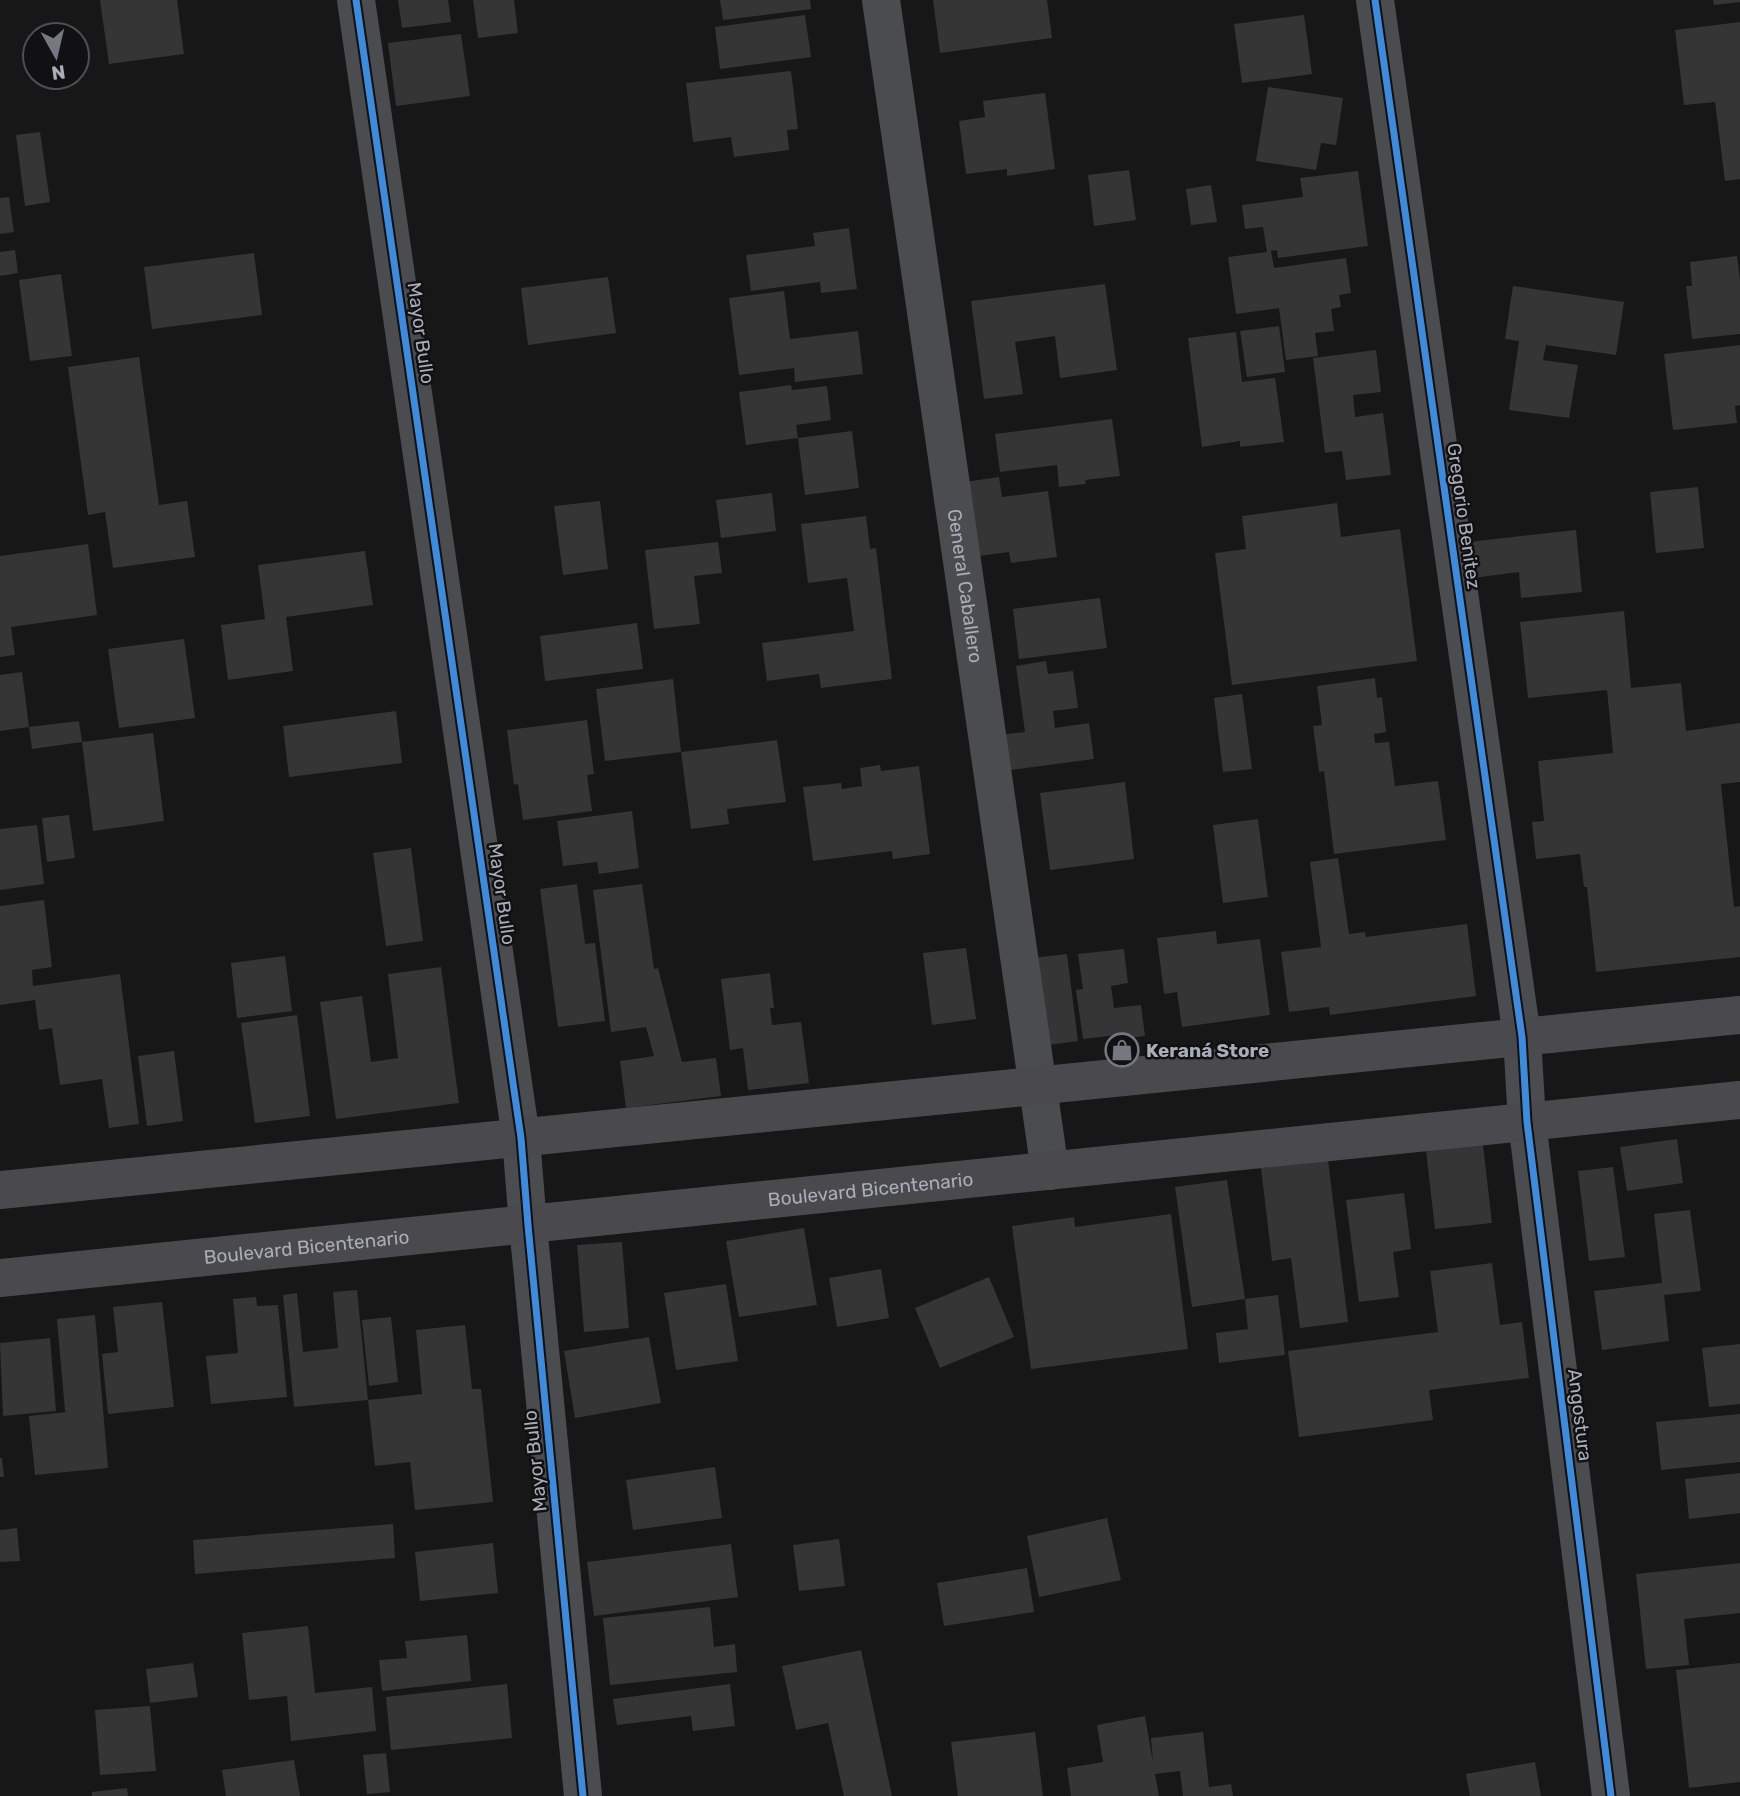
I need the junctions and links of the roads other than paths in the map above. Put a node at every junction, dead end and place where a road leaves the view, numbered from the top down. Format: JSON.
{"nodes":[{"id":1,"x":356,"y":0,"type":"edge"},
{"id":2,"x":881,"y":0,"type":"edge"},
{"id":3,"x":1375,"y":0,"type":"edge"},
{"id":4,"x":1740,"y":1015,"type":"edge"},
{"id":5,"x":1522,"y":1037,"type":"junction"},
{"id":6,"x":1038,"y":1086,"type":"junction"},
{"id":7,"x":1740,"y":1100,"type":"edge"},
{"id":8,"x":1527,"y":1122,"type":"junction"},
{"id":9,"x":521,"y":1138,"type":"junction"},
{"id":10,"x":1050,"y":1171,"type":"junction"},
{"id":11,"x":0,"y":1190,"type":"edge"},
{"id":12,"x":528,"y":1224,"type":"junction"},
{"id":13,"x":0,"y":1278,"type":"edge"},
{"id":14,"x":583,"y":1796,"type":"edge"},
{"id":15,"x":1611,"y":1796,"type":"edge"}],
"edges":[{"from":1,"to":9,"type":"street","name":"Mayor Bullo"},
{"from":2,"to":6,"type":"street","name":"General Caballero"},
{"from":3,"to":5,"type":"street","name":"Gregorio Benitez"},
{"from":4,"to":5,"type":"main road"},
{"from":5,"to":6,"type":"main road"},
{"from":5,"to":8,"type":"street","name":"Angostura"},
{"from":6,"to":9,"type":"main road"},
{"from":6,"to":10,"type":"street","name":"General Caballero"},
{"from":7,"to":8,"type":"main road","name":"Boulevard Bicentenario"},
{"from":8,"to":10,"type":"main road","name":"Boulevard Bicentenario"},
{"from":8,"to":15,"type":"street","name":"Angostura"},
{"from":9,"to":11,"type":"main road"},
{"from":9,"to":12,"type":"street","name":"Mayor Bullo"},
{"from":10,"to":12,"type":"main road","name":"Boulevard Bicentenario"},
{"from":12,"to":13,"type":"main road","name":"Boulevard Bicentenario"},
{"from":12,"to":14,"type":"street","name":"Mayor Bullo"}]}
